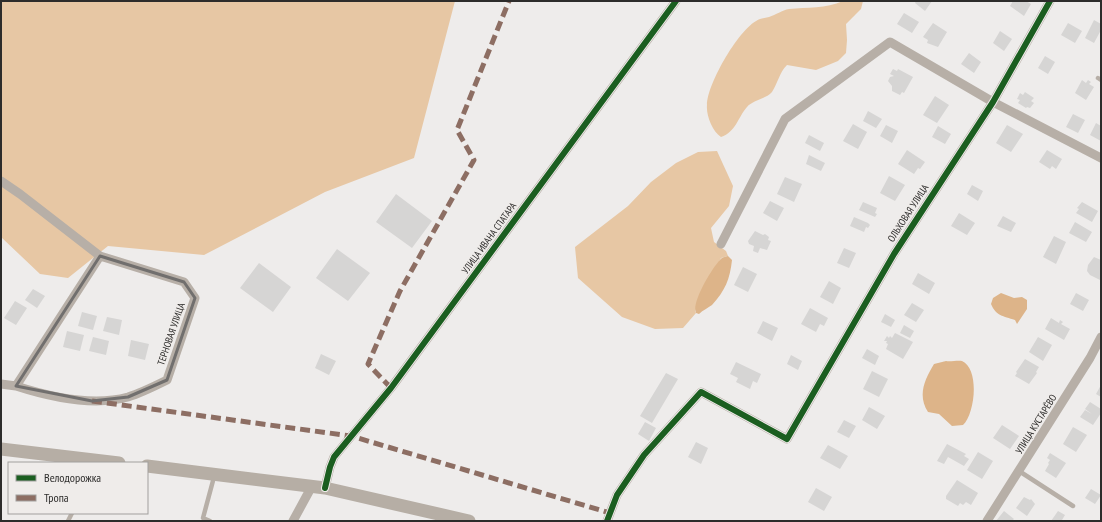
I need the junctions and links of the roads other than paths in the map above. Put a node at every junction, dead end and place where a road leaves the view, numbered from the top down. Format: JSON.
{"nodes":[{"id":1,"x":676,"y":1,"type":"edge"},
{"id":2,"x":1050,"y":1,"type":"edge"},
{"id":3,"x":993,"y":102,"type":"junction"},
{"id":4,"x":1101,"y":158,"type":"edge"},
{"id":5,"x":1,"y":182,"type":"edge"},
{"id":6,"x":721,"y":244,"type":"dead end"},
{"id":7,"x":100,"y":256,"type":"junction"},
{"id":8,"x":1101,"y":338,"type":"edge"},
{"id":9,"x":1,"y":384,"type":"edge"},
{"id":10,"x":16,"y":386,"type":"junction"},
{"id":11,"x":1,"y":449,"type":"edge"},
{"id":12,"x":100,"y":462,"type":"edge"},
{"id":13,"x":148,"y":466,"type":"edge"},
{"id":14,"x":1019,"y":471,"type":"junction"},
{"id":15,"x":215,"y":474,"type":"junction"},
{"id":16,"x":319,"y":487,"type":"junction"},
{"id":17,"x":1073,"y":506,"type":"dead end"},
{"id":18,"x":210,"y":521,"type":"edge"},
{"id":19,"x":293,"y":521,"type":"edge"},
{"id":20,"x":469,"y":521,"type":"edge"},
{"id":21,"x":607,"y":521,"type":"edge"},
{"id":22,"x":987,"y":521,"type":"edge"}],
"edges":[{"from":1,"to":16,"type":"street","name":"УЛИЦА ИВАНА СПАТАРА"},
{"from":2,"to":3,"type":"street","name":"ОЛЬХОВАЯ УЛИЦА"},
{"from":3,"to":4,"type":"street"},
{"from":3,"to":6,"type":"street"},
{"from":3,"to":21,"type":"street","name":"ОЛЬХОВАЯ УЛИЦА"},
{"from":5,"to":7,"type":"street","name":"ТЕРНОВАЯ УЛИЦА"},
{"from":7,"to":10,"type":"street"},
{"from":7,"to":10,"type":"street","name":"ТЕРНОВАЯ УЛИЦА"},
{"from":8,"to":14,"type":"street","name":"УЛИЦА КУСТАРЁВО"},
{"from":9,"to":10,"type":"street"},
{"from":11,"to":12,"type":"main road"},
{"from":13,"to":15,"type":"main road"},
{"from":14,"to":17,"type":"lane"},
{"from":14,"to":22,"type":"street","name":"УЛИЦА КУСТАРЁВО"},
{"from":15,"to":16,"type":"main road"},
{"from":15,"to":18,"type":"lane"},
{"from":16,"to":19,"type":"street","name":"УЛИЦА ИВАНА СПАТАРА"},
{"from":16,"to":20,"type":"main road"}]}
